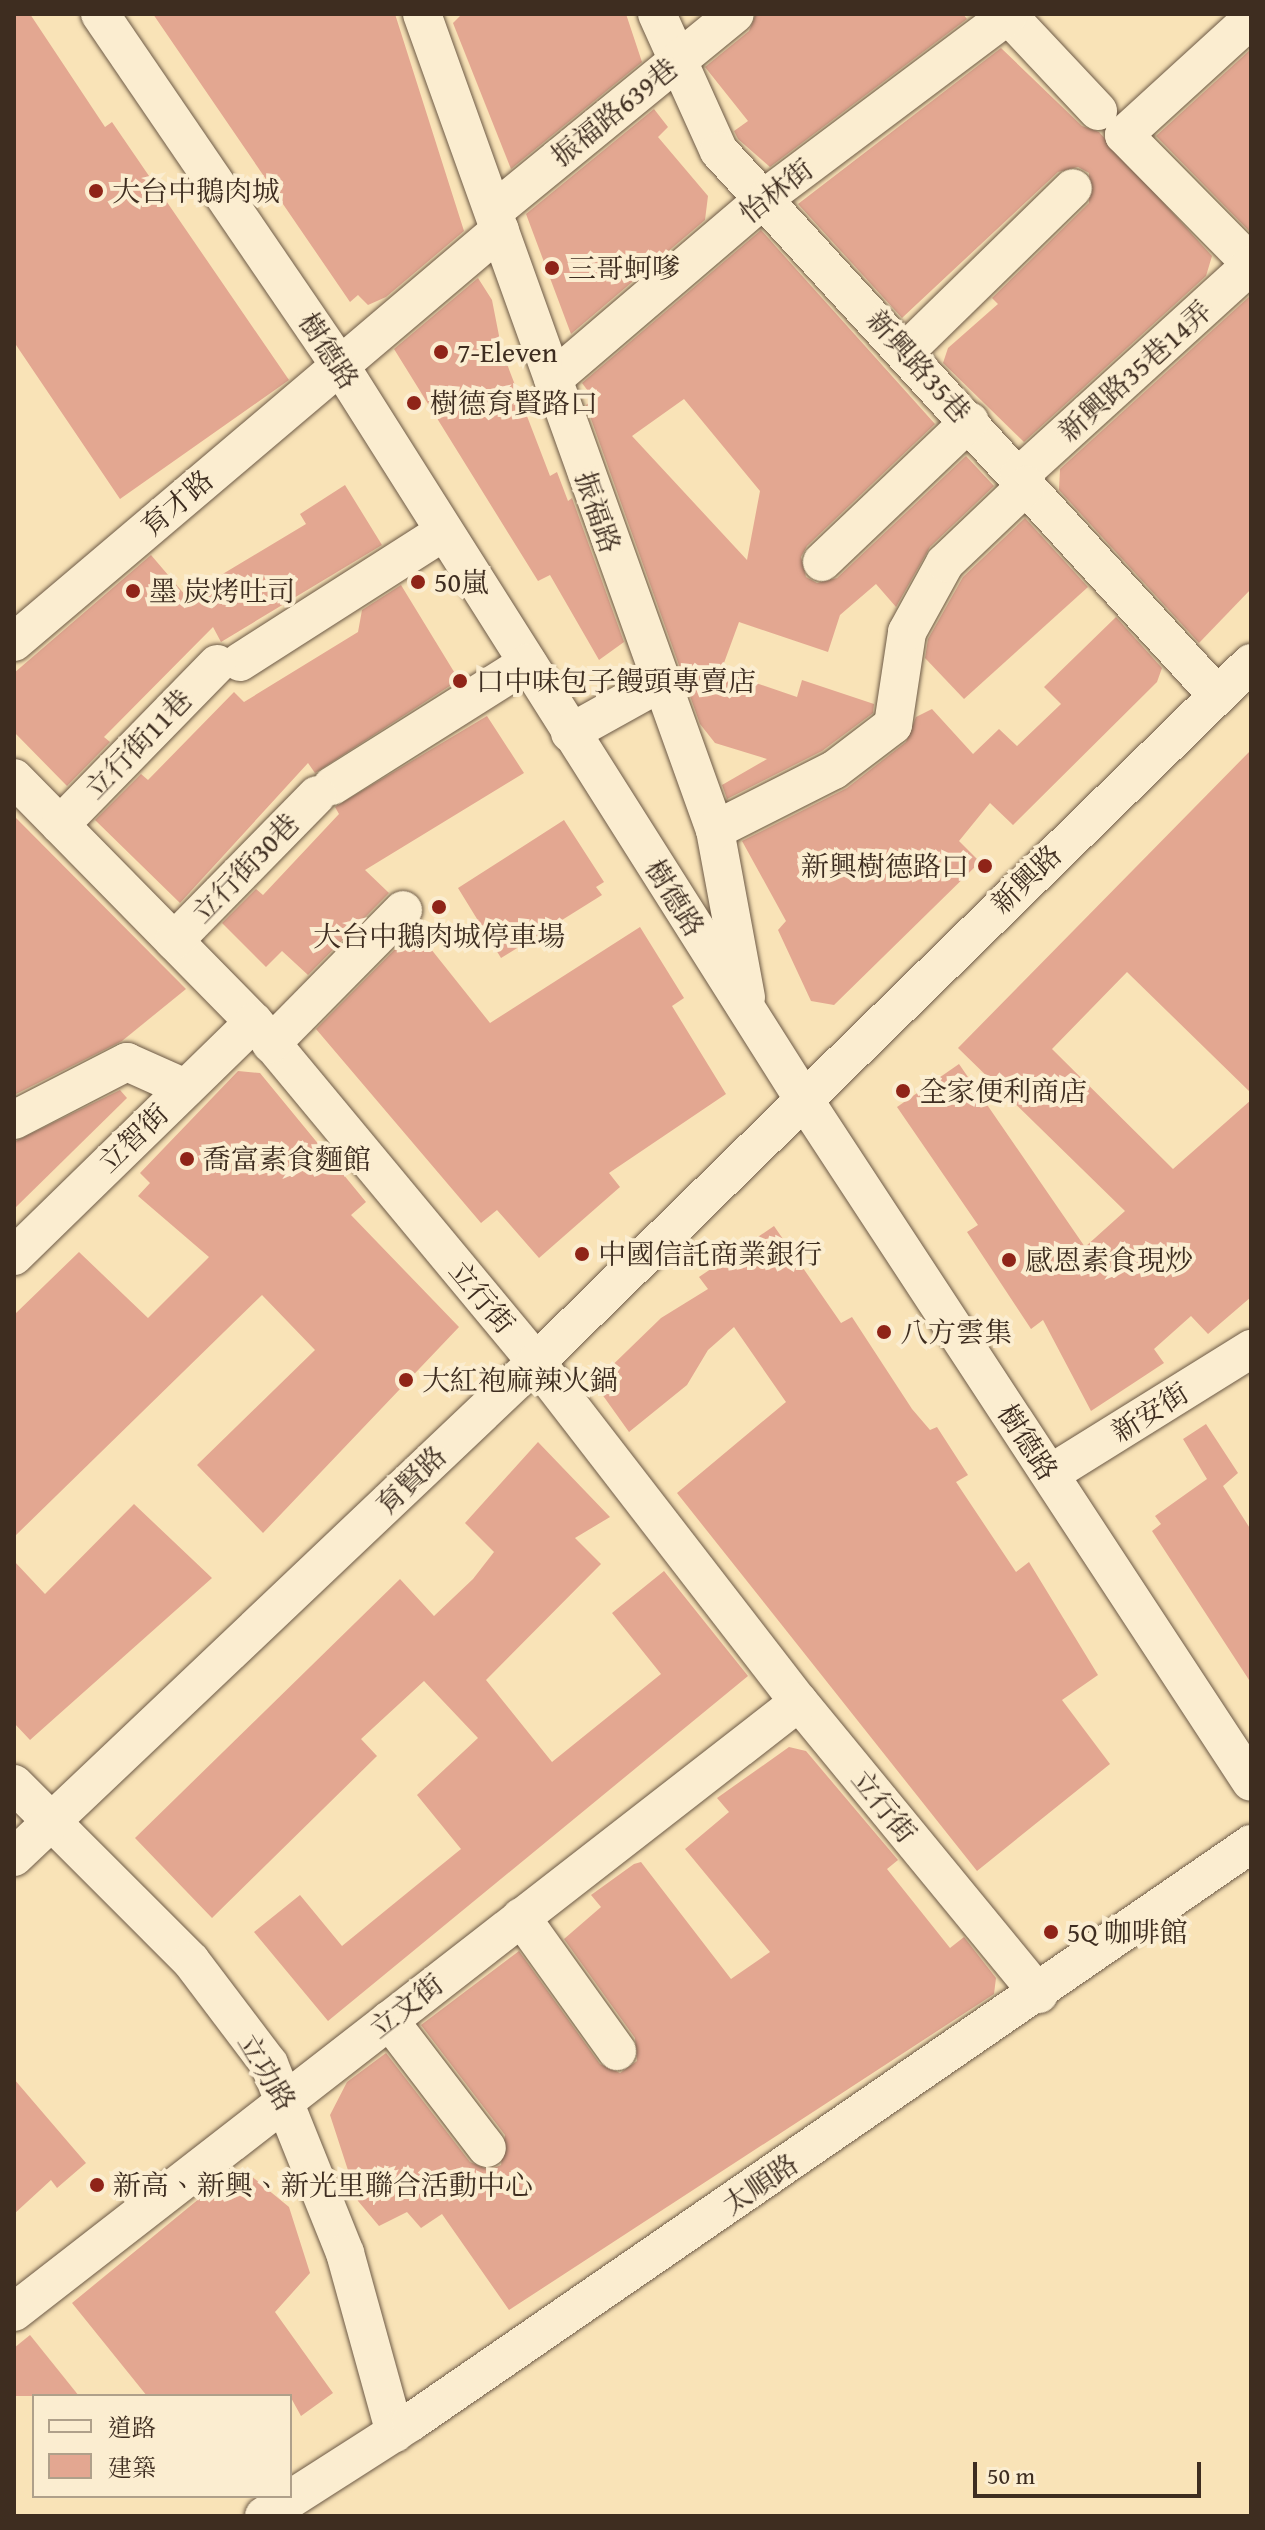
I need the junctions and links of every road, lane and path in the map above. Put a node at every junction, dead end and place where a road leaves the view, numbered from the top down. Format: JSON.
{"nodes":[{"id":1,"x":100,"y":14,"type":"edge"},
{"id":2,"x":422,"y":14,"type":"edge"},
{"id":3,"x":657,"y":14,"type":"edge"},
{"id":4,"x":735,"y":14,"type":"edge"},
{"id":5,"x":1008,"y":15,"type":"edge"},
{"id":6,"x":1251,"y":19,"type":"edge"},
{"id":7,"x":674,"y":62,"type":"junction"},
{"id":8,"x":1098,"y":111,"type":"dead end"},
{"id":9,"x":1073,"y":188,"type":"dead end"},
{"id":10,"x":766,"y":197,"type":"junction"},
{"id":11,"x":497,"y":220,"type":"junction"},
{"id":12,"x":1251,"y":264,"type":"edge"},
{"id":13,"x":906,"y":351,"type":"junction"},
{"id":14,"x":339,"y":364,"type":"junction"},
{"id":15,"x":553,"y":379,"type":"junction"},
{"id":16,"x":970,"y":421,"type":"junction"},
{"id":17,"x":1023,"y":480,"type":"junction"},
{"id":18,"x":443,"y":532,"type":"junction"},
{"id":19,"x":822,"y":562,"type":"dead end"},
{"id":20,"x":14,"y":642,"type":"edge"},
{"id":21,"x":527,"y":663,"type":"junction"},
{"id":22,"x":1251,"y":663,"type":"edge"},
{"id":23,"x":658,"y":684,"type":"junction"},
{"id":24,"x":1217,"y":695,"type":"junction"},
{"id":25,"x":570,"y":733,"type":"junction"},
{"id":26,"x":14,"y":778,"type":"edge"},
{"id":27,"x":60,"y":825,"type":"junction"},
{"id":28,"x":715,"y":830,"type":"junction"},
{"id":29,"x":403,"y":910,"type":"dead end"},
{"id":30,"x":174,"y":941,"type":"junction"},
{"id":31,"x":750,"y":1017,"type":"junction"},
{"id":32,"x":263,"y":1033,"type":"junction"},
{"id":33,"x":185,"y":1088,"type":"junction"},
{"id":34,"x":801,"y":1095,"type":"junction"},
{"id":35,"x":20,"y":1103,"type":"edge"},
{"id":36,"x":14,"y":1256,"type":"edge"},
{"id":37,"x":1251,"y":1349,"type":"edge"},
{"id":38,"x":536,"y":1362,"type":"junction"},
{"id":39,"x":1050,"y":1474,"type":"junction"},
{"id":40,"x":799,"y":1702,"type":"junction"},
{"id":41,"x":1251,"y":1782,"type":"edge"},
{"id":42,"x":14,"y":1784,"type":"edge"},
{"id":43,"x":55,"y":1820,"type":"junction"},
{"id":44,"x":1251,"y":1844,"type":"edge"},
{"id":45,"x":14,"y":1857,"type":"edge"},
{"id":46,"x":521,"y":1917,"type":"junction"},
{"id":47,"x":1039,"y":1994,"type":"junction"},
{"id":48,"x":389,"y":2020,"type":"junction"},
{"id":49,"x":617,"y":2051,"type":"dead end"},
{"id":50,"x":287,"y":2098,"type":"junction"},
{"id":51,"x":487,"y":2148,"type":"dead end"},
{"id":52,"x":14,"y":2312,"type":"edge"},
{"id":53,"x":395,"y":2433,"type":"junction"},
{"id":54,"x":264,"y":2516,"type":"edge"}],
"edges":[{"from":1,"to":14,"type":"street","name":"樹德路"},
{"from":2,"to":11,"type":"street","name":"振福路"},
{"from":3,"to":7,"type":"street","name":"新興路35巷"},
{"from":4,"to":7,"type":"street","name":"振福路639巷"},
{"from":5,"to":8,"type":"street"},
{"from":5,"to":10,"type":"street","name":"怡林街"},
{"from":6,"to":12,"type":"street"},
{"from":7,"to":10,"type":"street","name":"新興路35巷"},
{"from":7,"to":11,"type":"street","name":"振福路639巷"},
{"from":9,"to":13,"type":"street"},
{"from":10,"to":13,"type":"street","name":"新興路35巷"},
{"from":10,"to":15,"type":"street","name":"怡林街"},
{"from":11,"to":14,"type":"street","name":"振福路639巷"},
{"from":11,"to":15,"type":"street","name":"振福路"},
{"from":12,"to":17,"type":"street","name":"新興路35巷14弄"},
{"from":13,"to":16,"type":"street","name":"新興路35巷"},
{"from":14,"to":18,"type":"street","name":"樹德路"},
{"from":14,"to":20,"type":"street","name":"育才路"},
{"from":15,"to":23,"type":"street","name":"振福路"},
{"from":16,"to":17,"type":"street","name":"新興路35巷"},
{"from":16,"to":19,"type":"street"},
{"from":17,"to":24,"type":"street","name":"新興路35巷"},
{"from":17,"to":28,"type":"street","name":"新興路35巷14弄"},
{"from":18,"to":21,"type":"street","name":"樹德路"},
{"from":18,"to":27,"type":"street","name":"立行街11巷"},
{"from":21,"to":25,"type":"street","name":"樹德路"},
{"from":21,"to":30,"type":"street","name":"立行街30巷"},
{"from":22,"to":24,"type":"street","name":"新興路"},
{"from":23,"to":25,"type":"street"},
{"from":23,"to":28,"type":"street","name":"振福路"},
{"from":24,"to":34,"type":"street","name":"新興路"},
{"from":25,"to":31,"type":"street","name":"樹德路"},
{"from":26,"to":27,"type":"street","name":"立行街"},
{"from":27,"to":30,"type":"street","name":"立行街"},
{"from":28,"to":31,"type":"street","name":"振福路"},
{"from":29,"to":32,"type":"street","name":"立智街"},
{"from":30,"to":32,"type":"street","name":"立行街"},
{"from":31,"to":34,"type":"street","name":"樹德路"},
{"from":32,"to":33,"type":"street","name":"立智街"},
{"from":32,"to":38,"type":"street","name":"立行街"},
{"from":33,"to":35,"type":"street"},
{"from":33,"to":36,"type":"street","name":"立智街"},
{"from":34,"to":38,"type":"street","name":"育賢路"},
{"from":34,"to":39,"type":"street","name":"樹德路"},
{"from":37,"to":39,"type":"street","name":"新安街"},
{"from":38,"to":40,"type":"street","name":"立行街"},
{"from":38,"to":43,"type":"street","name":"育賢路"},
{"from":39,"to":41,"type":"street","name":"樹德路"},
{"from":40,"to":46,"type":"street","name":"立文街"},
{"from":40,"to":47,"type":"street","name":"立行街"},
{"from":42,"to":43,"type":"street","name":"立功路"},
{"from":43,"to":45,"type":"street","name":"育賢路"},
{"from":43,"to":50,"type":"street","name":"立功路"},
{"from":44,"to":47,"type":"street","name":"太順路"},
{"from":46,"to":48,"type":"street","name":"立文街"},
{"from":46,"to":49,"type":"street"},
{"from":47,"to":53,"type":"street","name":"太順路"},
{"from":48,"to":50,"type":"street","name":"立文街"},
{"from":48,"to":51,"type":"street"},
{"from":50,"to":52,"type":"street","name":"立文街"},
{"from":50,"to":53,"type":"street","name":"立功路"},
{"from":53,"to":54,"type":"street","name":"太順路"}]}
